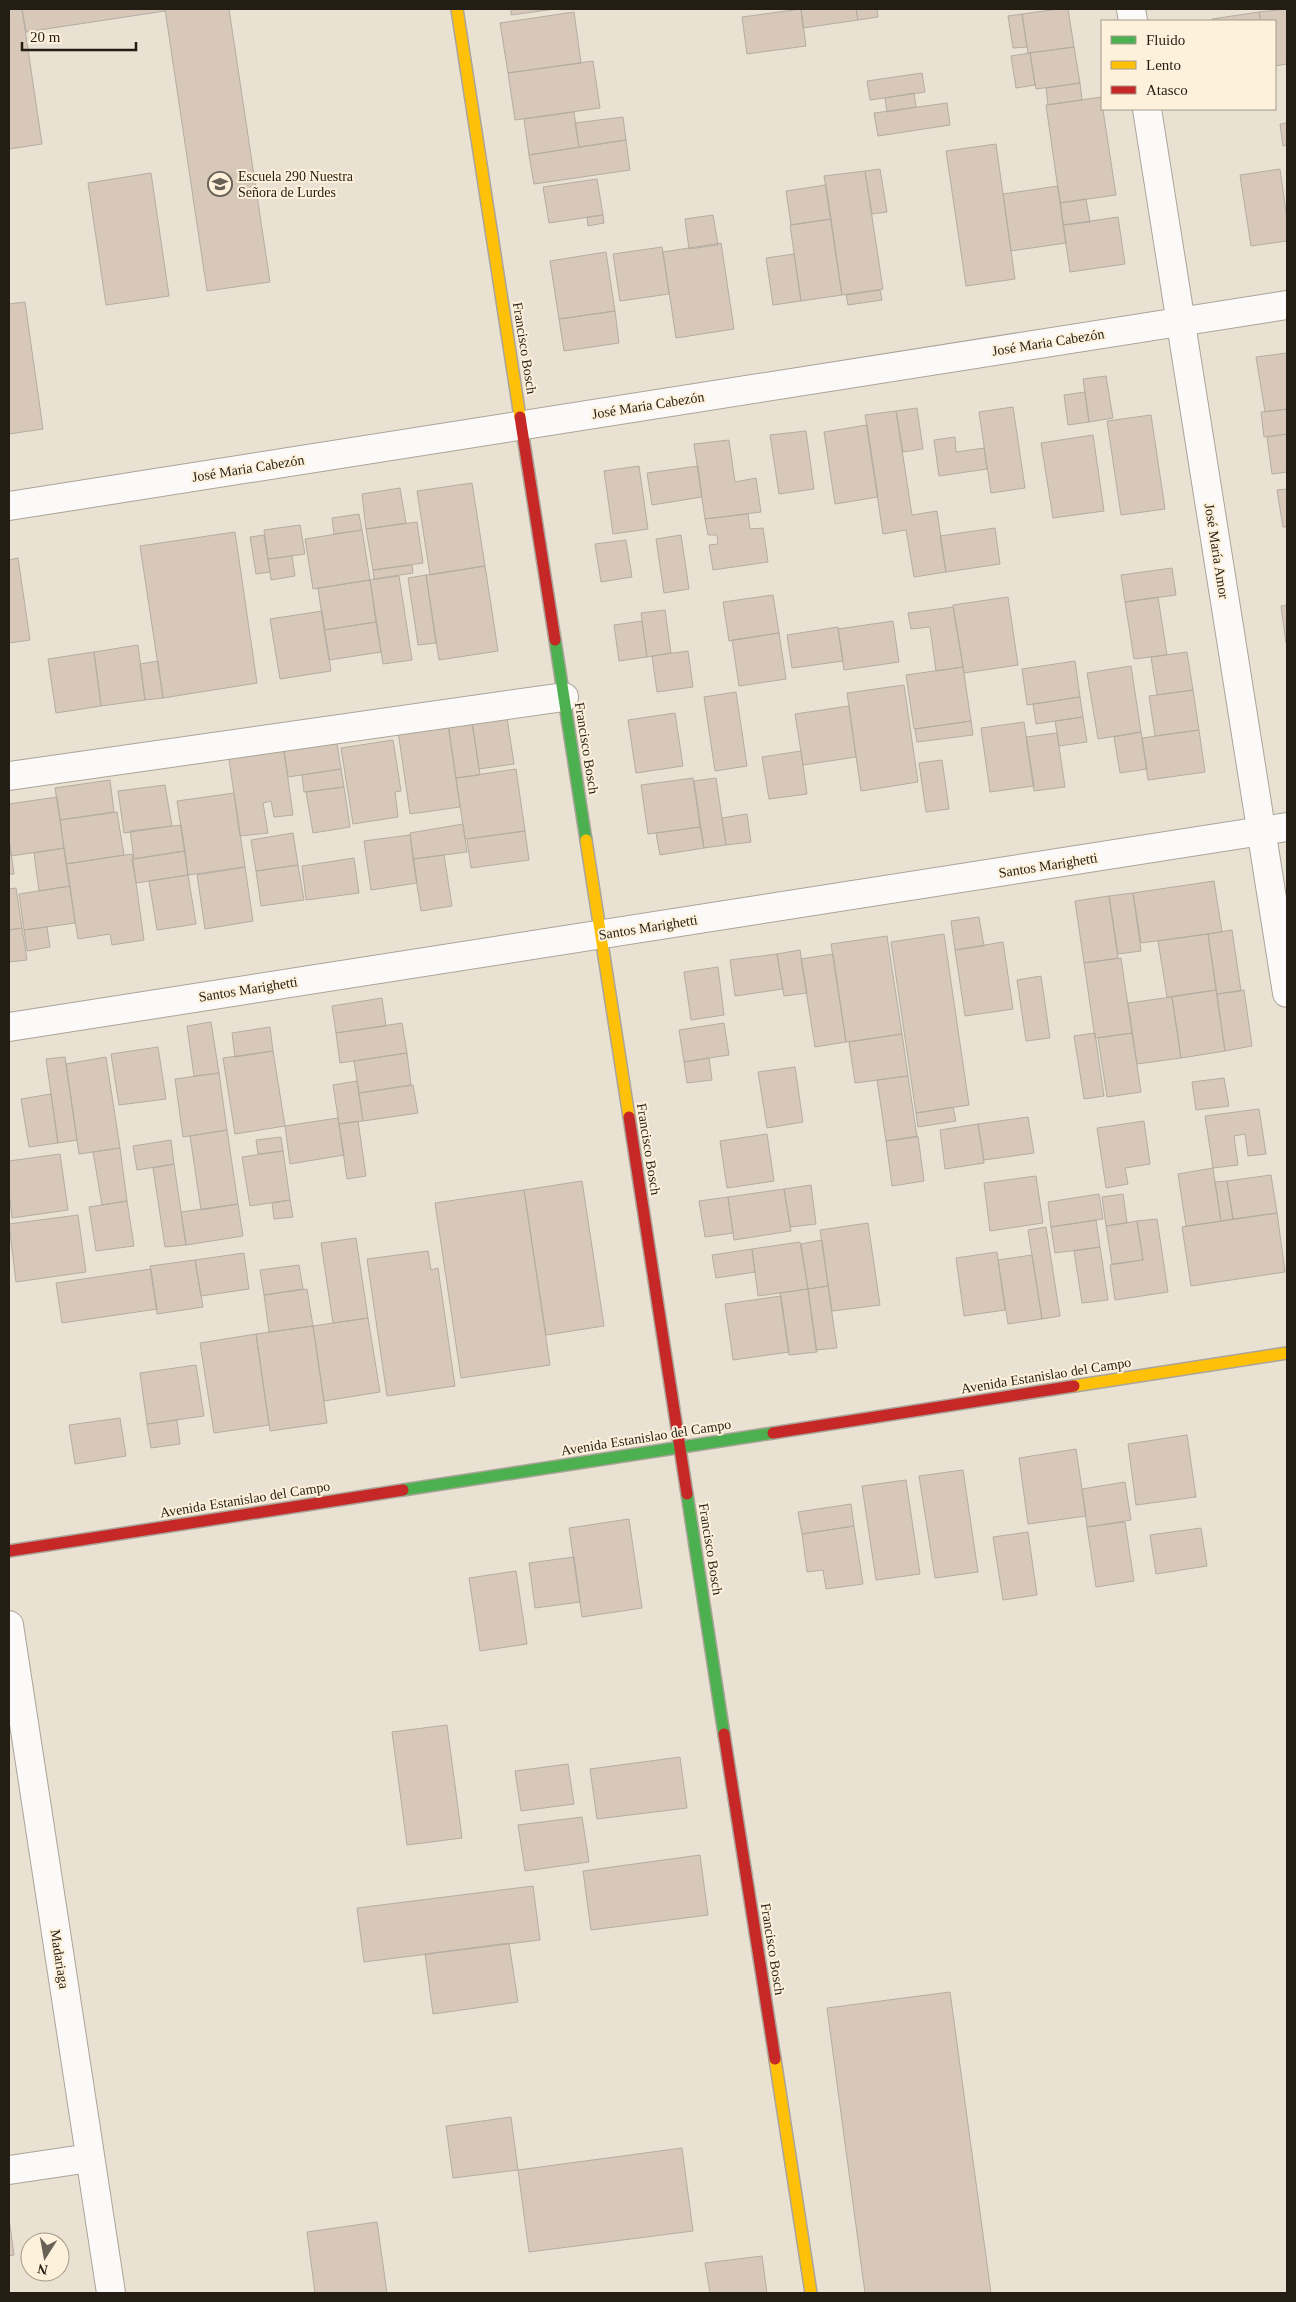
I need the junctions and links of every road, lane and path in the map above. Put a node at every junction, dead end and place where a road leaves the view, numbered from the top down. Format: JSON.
{"nodes":[{"id":1,"x":457,"y":9,"type":"edge"},
{"id":2,"x":1147,"y":110,"type":"edge"},
{"id":3,"x":1287,"y":305,"type":"edge"},
{"id":4,"x":1181,"y":321,"type":"junction"},
{"id":5,"x":522,"y":425,"type":"junction"},
{"id":6,"x":9,"y":506,"type":"edge"},
{"id":7,"x":564,"y":697,"type":"junction"},
{"id":8,"x":9,"y":776,"type":"edge"},
{"id":9,"x":1274,"y":829,"type":"edge"},
{"id":10,"x":600,"y":934,"type":"junction"},
{"id":11,"x":1287,"y":993,"type":"edge"},
{"id":12,"x":9,"y":1027,"type":"edge"},
{"id":13,"x":1287,"y":1353,"type":"edge"},
{"id":14,"x":680,"y":1447,"type":"junction"},
{"id":15,"x":9,"y":1551,"type":"edge"},
{"id":16,"x":9,"y":1625,"type":"edge"},
{"id":17,"x":90,"y":2158,"type":"junction"},
{"id":18,"x":9,"y":2170,"type":"edge"},
{"id":19,"x":111,"y":2293,"type":"edge"},
{"id":20,"x":811,"y":2293,"type":"edge"}],
"edges":[{"from":1,"to":5,"type":"street","name":"Francisco Bosch"},
{"from":2,"to":4,"type":"street","name":"José María Amor"},
{"from":3,"to":4,"type":"street","name":"José Maria Cabezón"},
{"from":4,"to":5,"type":"street","name":"José Maria Cabezón"},
{"from":4,"to":9,"type":"street","name":"José María Amor"},
{"from":5,"to":6,"type":"street","name":"José Maria Cabezón"},
{"from":5,"to":7,"type":"street","name":"Francisco Bosch"},
{"from":7,"to":8,"type":"street"},
{"from":7,"to":10,"type":"street","name":"Francisco Bosch"},
{"from":9,"to":10,"type":"street","name":"Santos Marighetti"},
{"from":9,"to":11,"type":"street","name":"José María Amor"},
{"from":10,"to":12,"type":"street","name":"Santos Marighetti"},
{"from":10,"to":14,"type":"street","name":"Francisco Bosch"},
{"from":13,"to":14,"type":"street","name":"Avenida Estanislao del Campo"},
{"from":14,"to":15,"type":"street","name":"Avenida Estanislao del Campo"},
{"from":14,"to":20,"type":"street","name":"Francisco Bosch"},
{"from":16,"to":17,"type":"street","name":"Madariaga"},
{"from":17,"to":18,"type":"street"},
{"from":17,"to":19,"type":"street","name":"Madariaga"}]}
